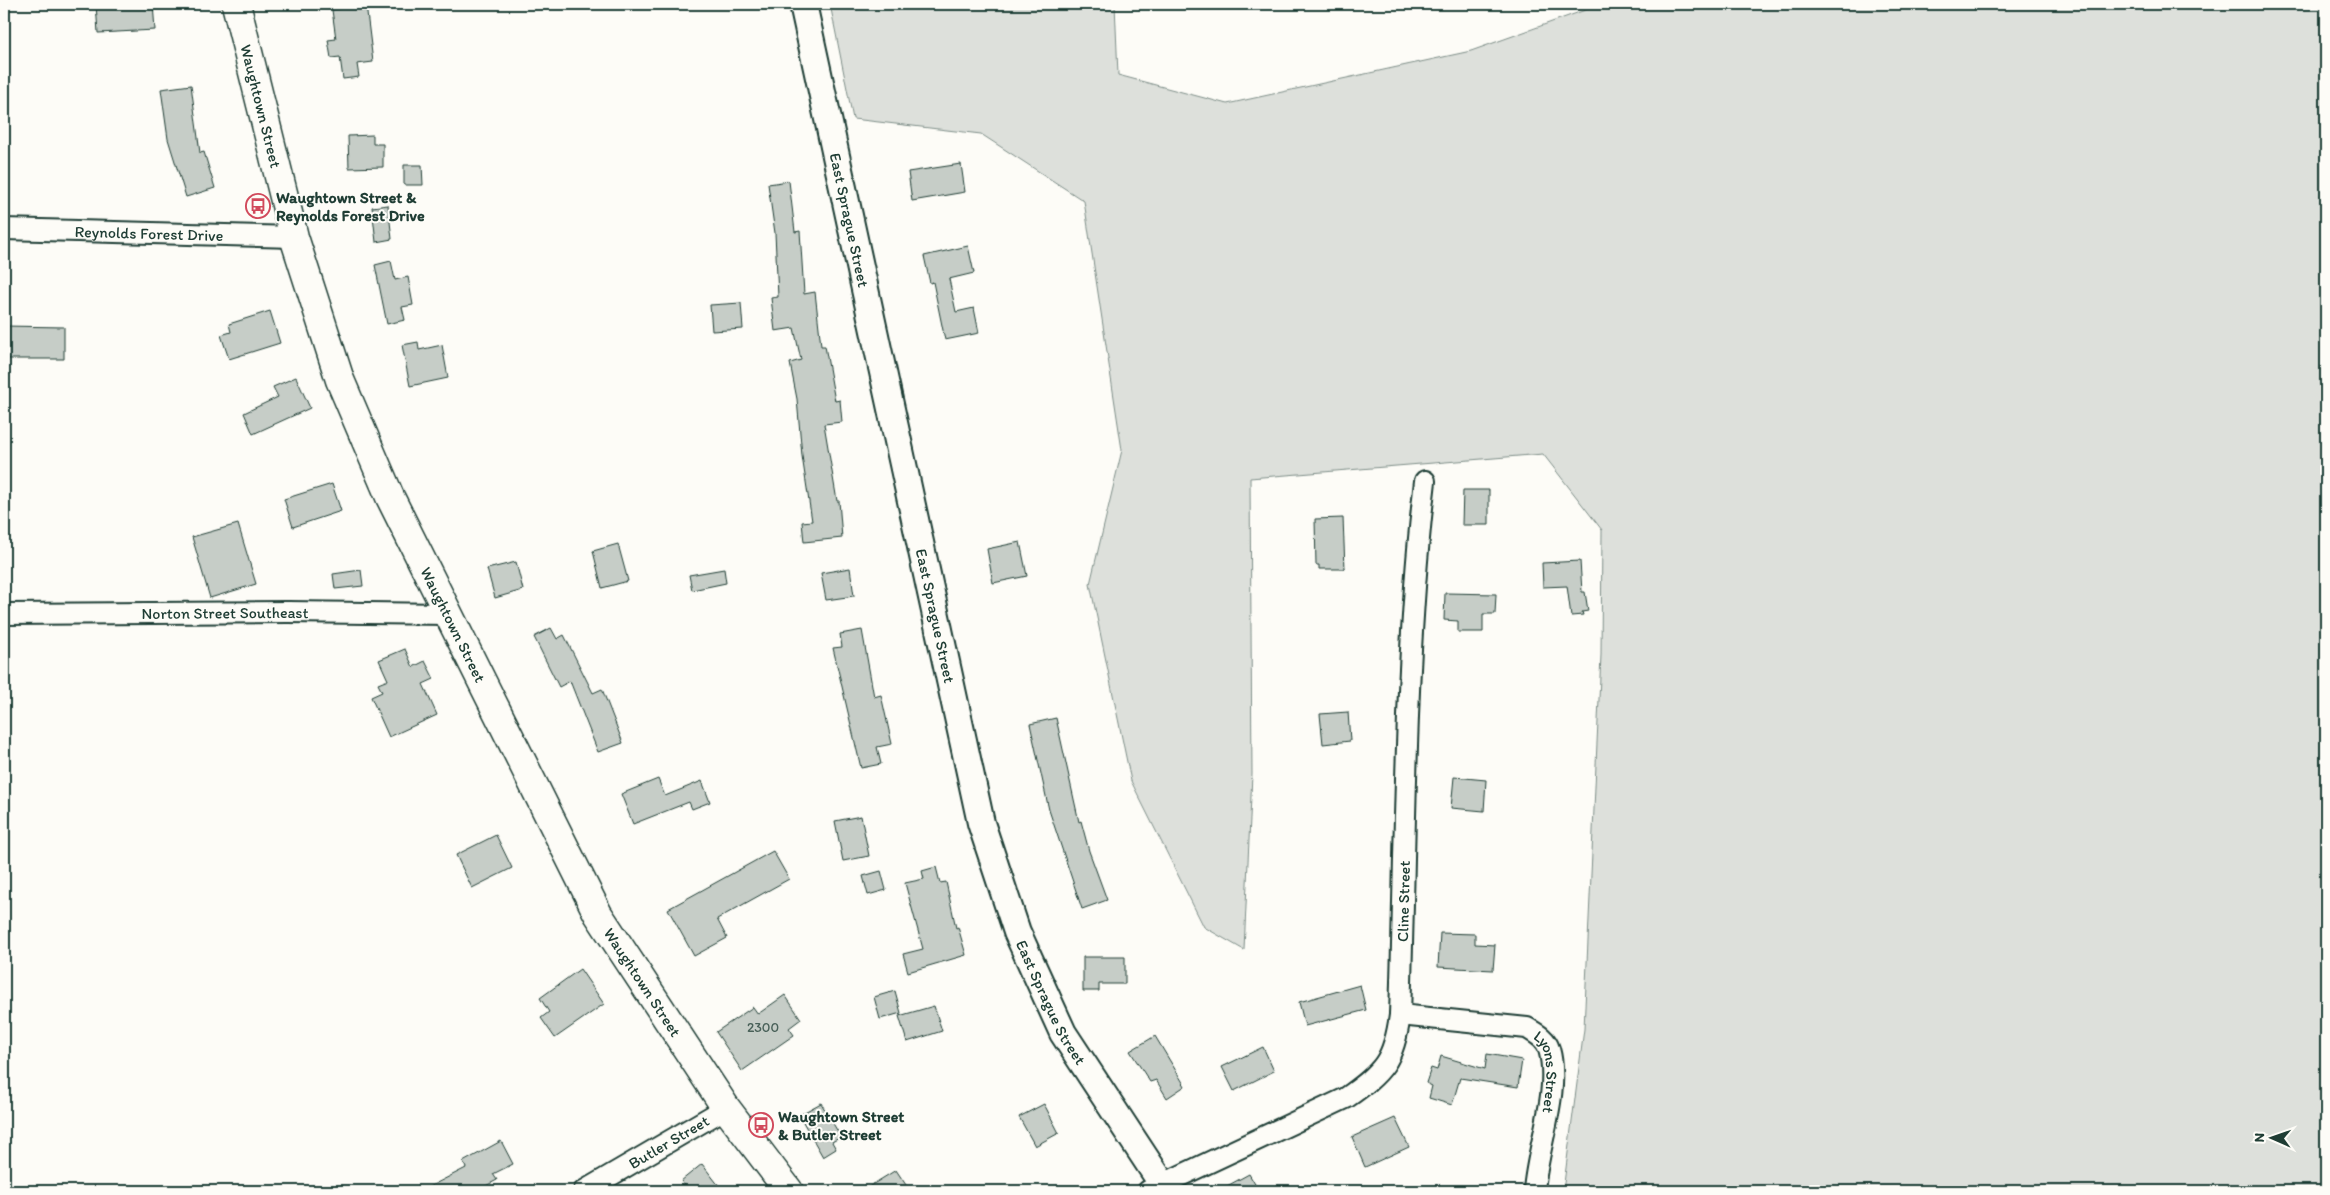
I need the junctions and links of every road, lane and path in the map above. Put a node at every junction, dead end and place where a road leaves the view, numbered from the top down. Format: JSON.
{"nodes":[{"id":1,"x":236,"y":4,"type":"edge"},
{"id":2,"x":803,"y":4,"type":"edge"},
{"id":3,"x":4,"y":229,"type":"edge"},
{"id":4,"x":294,"y":237,"type":"junction"},
{"id":5,"x":1425,"y":481,"type":"dead end"},
{"id":6,"x":4,"y":614,"type":"edge"},
{"id":7,"x":447,"y":614,"type":"junction"},
{"id":8,"x":1400,"y":1015,"type":"junction"},
{"id":9,"x":726,"y":1108,"type":"junction"},
{"id":10,"x":1159,"y":1189,"type":"edge"},
{"id":11,"x":584,"y":1191,"type":"edge"},
{"id":12,"x":789,"y":1191,"type":"edge"},
{"id":13,"x":1534,"y":1191,"type":"edge"}],
"edges":[{"from":1,"to":4,"type":"main road","name":"Waughtown Street"},
{"from":2,"to":10,"type":"street","name":"East Sprague Street"},
{"from":3,"to":4,"type":"street","name":"Reynolds Forest Drive"},
{"from":4,"to":7,"type":"main road","name":"Waughtown Street"},
{"from":5,"to":8,"type":"street","name":"Cline Street"},
{"from":6,"to":7,"type":"street","name":"Norton Street Southeast"},
{"from":7,"to":9,"type":"main road","name":"Waughtown Street"},
{"from":8,"to":10,"type":"street","name":"Cline Street"},
{"from":8,"to":13,"type":"street","name":"Lyons Street"},
{"from":9,"to":11,"type":"street","name":"Butler Street"},
{"from":9,"to":12,"type":"main road","name":"Waughtown Street"}]}
